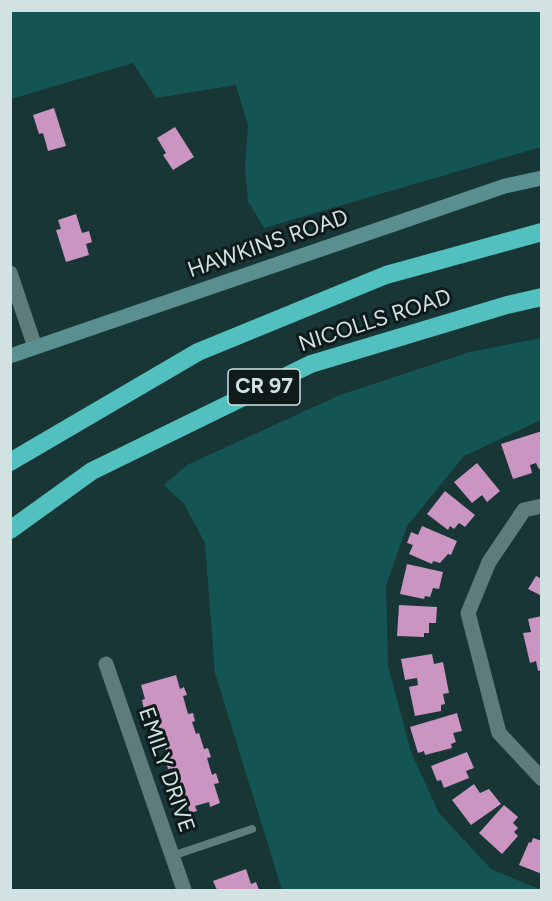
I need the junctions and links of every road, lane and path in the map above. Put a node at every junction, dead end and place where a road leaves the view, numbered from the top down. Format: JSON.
{"nodes":[{"id":1,"x":542,"y":178,"type":"edge"},
{"id":2,"x":542,"y":232,"type":"edge"},
{"id":3,"x":10,"y":273,"type":"edge"},
{"id":4,"x":542,"y":297,"type":"edge"},
{"id":5,"x":35,"y":347,"type":"junction"},
{"id":6,"x":10,"y":356,"type":"edge"},
{"id":7,"x":10,"y":462,"type":"edge"},
{"id":8,"x":542,"y":506,"type":"edge"},
{"id":9,"x":10,"y":530,"type":"edge"},
{"id":10,"x":106,"y":664,"type":"dead end"},
{"id":11,"x":542,"y":779,"type":"edge"},
{"id":12,"x":252,"y":829,"type":"dead end"},
{"id":13,"x":172,"y":856,"type":"junction"},
{"id":14,"x":184,"y":891,"type":"edge"}],
"edges":[{"from":1,"to":5,"type":"street","name":"HAWKINS ROAD"},
{"from":2,"to":7,"type":"highway","name":"NICOLLS ROAD","number":"CR 97"},
{"from":3,"to":5,"type":"street"},
{"from":4,"to":9,"type":"highway","name":"NICOLLS ROAD","number":"CR 97"},
{"from":5,"to":6,"type":"street","name":"HAWKINS ROAD"},
{"from":8,"to":11,"type":"street"},
{"from":10,"to":13,"type":"street","name":"EMILY DRIVE"},
{"from":12,"to":13,"type":"lane"},
{"from":13,"to":14,"type":"street","name":"EMILY DRIVE"}]}
